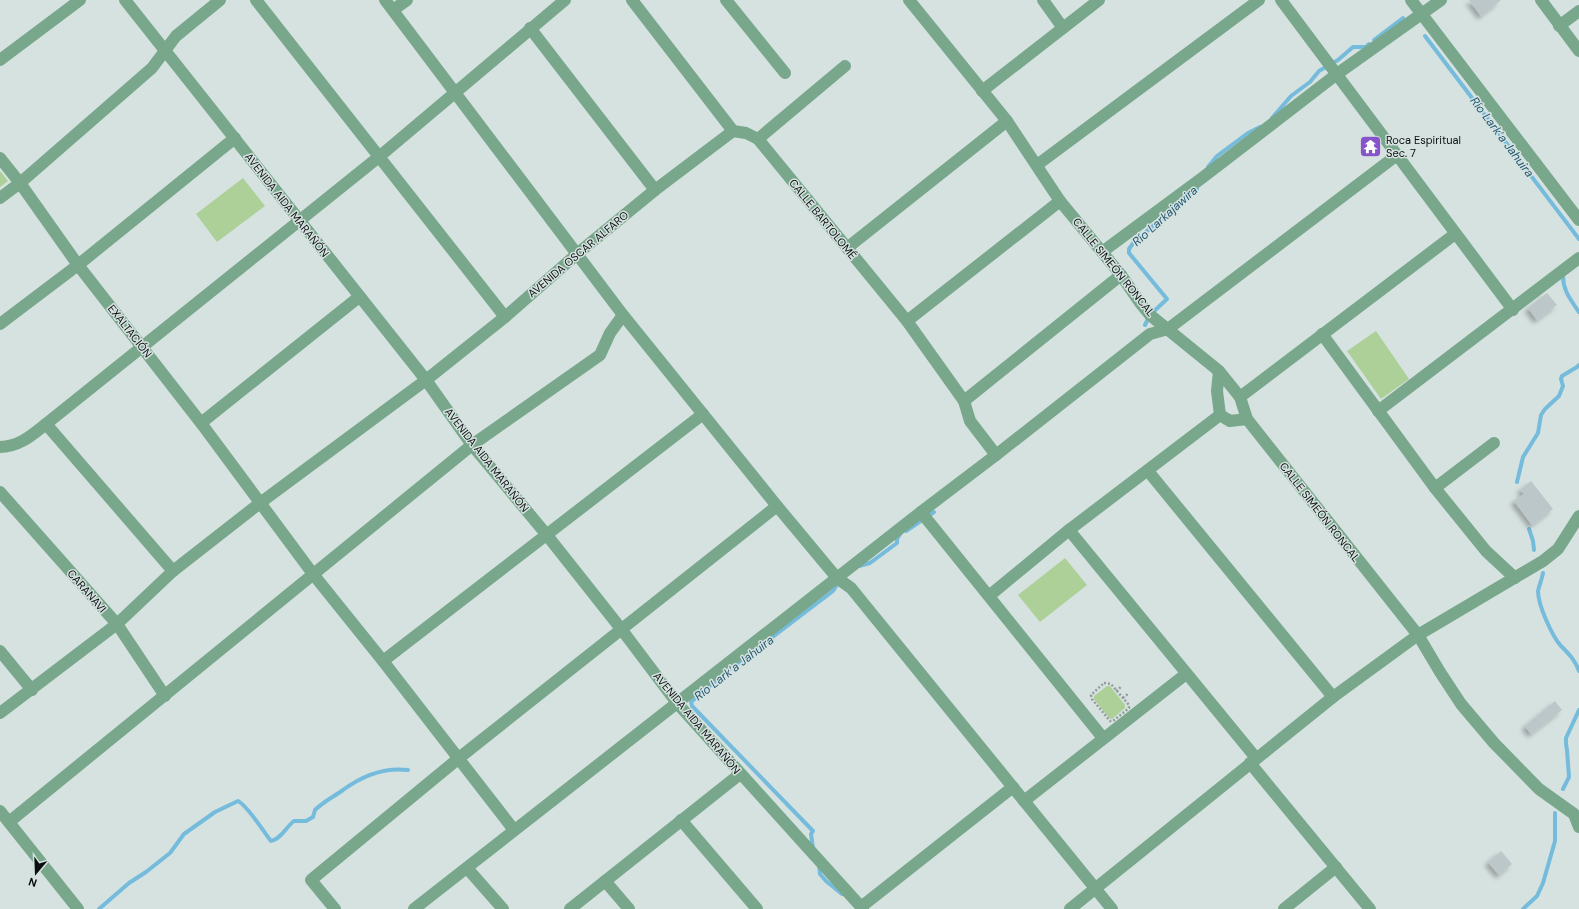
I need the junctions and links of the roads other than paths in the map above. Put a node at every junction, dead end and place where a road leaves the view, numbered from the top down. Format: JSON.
{"nodes":[{"id":1,"x":80,"y":0,"type":"edge"},
{"id":2,"x":125,"y":0,"type":"edge"},
{"id":3,"x":220,"y":0,"type":"edge"},
{"id":4,"x":256,"y":0,"type":"edge"},
{"id":5,"x":385,"y":0,"type":"edge"},
{"id":6,"x":407,"y":0,"type":"edge"},
{"id":7,"x":565,"y":0,"type":"edge"},
{"id":8,"x":632,"y":0,"type":"edge"},
{"id":9,"x":726,"y":0,"type":"edge"},
{"id":10,"x":910,"y":0,"type":"edge"},
{"id":11,"x":1043,"y":0,"type":"edge"},
{"id":12,"x":1099,"y":0,"type":"edge"},
{"id":13,"x":1259,"y":0,"type":"edge"},
{"id":14,"x":1280,"y":0,"type":"edge"},
{"id":15,"x":1411,"y":0,"type":"edge"},
{"id":16,"x":1441,"y":0,"type":"edge"},
{"id":17,"x":1541,"y":0,"type":"edge"},
{"id":18,"x":393,"y":10,"type":"junction"},
{"id":19,"x":1579,"y":11,"type":"edge"},
{"id":20,"x":1421,"y":13,"type":"junction"},
{"id":21,"x":1559,"y":26,"type":"junction"},
{"id":22,"x":530,"y":28,"type":"junction"},
{"id":23,"x":1063,"y":28,"type":"junction"},
{"id":24,"x":166,"y":50,"type":"junction"},
{"id":25,"x":1579,"y":52,"type":"edge"},
{"id":26,"x":0,"y":60,"type":"edge"},
{"id":27,"x":845,"y":66,"type":"dead end"},
{"id":28,"x":785,"y":73,"type":"dead end"},
{"id":29,"x":1337,"y":74,"type":"junction"},
{"id":30,"x":982,"y":91,"type":"junction"},
{"id":31,"x":456,"y":93,"type":"junction"},
{"id":32,"x":1007,"y":121,"type":"junction"},
{"id":33,"x":733,"y":131,"type":"junction"},
{"id":34,"x":235,"y":138,"type":"junction"},
{"id":35,"x":758,"y":139,"type":"junction"},
{"id":36,"x":1396,"y":155,"type":"junction"},
{"id":37,"x":380,"y":156,"type":"junction"},
{"id":38,"x":0,"y":158,"type":"edge"},
{"id":39,"x":1037,"y":165,"type":"junction"},
{"id":40,"x":20,"y":183,"type":"junction"},
{"id":41,"x":655,"y":190,"type":"junction"},
{"id":42,"x":0,"y":198,"type":"edge"},
{"id":43,"x":1060,"y":201,"type":"junction"},
{"id":44,"x":298,"y":220,"type":"junction"},
{"id":45,"x":1579,"y":220,"type":"edge"},
{"id":46,"x":1455,"y":234,"type":"junction"},
{"id":47,"x":847,"y":248,"type":"junction"},
{"id":48,"x":1102,"y":252,"type":"junction"},
{"id":49,"x":576,"y":254,"type":"junction"},
{"id":50,"x":1579,"y":258,"type":"edge"},
{"id":51,"x":78,"y":265,"type":"junction"},
{"id":52,"x":1121,"y":275,"type":"junction"},
{"id":53,"x":359,"y":297,"type":"junction"},
{"id":54,"x":1513,"y":310,"type":"junction"},
{"id":55,"x":623,"y":316,"type":"junction"},
{"id":56,"x":505,"y":317,"type":"junction"},
{"id":57,"x":907,"y":321,"type":"junction"},
{"id":58,"x":0,"y":324,"type":"edge"},
{"id":59,"x":1168,"y":329,"type":"junction"},
{"id":60,"x":1322,"y":334,"type":"junction"},
{"id":61,"x":142,"y":347,"type":"junction"},
{"id":62,"x":1219,"y":371,"type":"junction"},
{"id":63,"x":426,"y":380,"type":"junction"},
{"id":64,"x":1240,"y":397,"type":"junction"},
{"id":65,"x":964,"y":401,"type":"junction"},
{"id":66,"x":1378,"y":411,"type":"junction"},
{"id":67,"x":703,"y":414,"type":"junction"},
{"id":68,"x":1220,"y":415,"type":"junction"},
{"id":69,"x":1247,"y":419,"type":"junction"},
{"id":70,"x":202,"y":423,"type":"junction"},
{"id":71,"x":46,"y":424,"type":"junction"},
{"id":72,"x":1494,"y":443,"type":"dead end"},
{"id":73,"x":472,"y":445,"type":"junction"},
{"id":74,"x":0,"y":447,"type":"edge"},
{"id":75,"x":996,"y":455,"type":"junction"},
{"id":76,"x":1148,"y":471,"type":"junction"},
{"id":77,"x":1435,"y":488,"type":"junction"},
{"id":78,"x":0,"y":492,"type":"edge"},
{"id":79,"x":260,"y":503,"type":"junction"},
{"id":80,"x":777,"y":506,"type":"junction"},
{"id":81,"x":921,"y":512,"type":"junction"},
{"id":82,"x":1579,"y":516,"type":"edge"},
{"id":83,"x":1069,"y":530,"type":"junction"},
{"id":84,"x":546,"y":534,"type":"junction"},
{"id":85,"x":173,"y":571,"type":"junction"},
{"id":86,"x":312,"y":574,"type":"junction"},
{"id":87,"x":837,"y":578,"type":"junction"},
{"id":88,"x":1516,"y":578,"type":"junction"},
{"id":89,"x":989,"y":596,"type":"junction"},
{"id":90,"x":117,"y":624,"type":"junction"},
{"id":91,"x":622,"y":630,"type":"junction"},
{"id":92,"x":1418,"y":635,"type":"junction"},
{"id":93,"x":0,"y":651,"type":"edge"},
{"id":94,"x":383,"y":661,"type":"junction"},
{"id":95,"x":1186,"y":674,"type":"junction"},
{"id":96,"x":32,"y":690,"type":"junction"},
{"id":97,"x":165,"y":696,"type":"junction"},
{"id":98,"x":1333,"y":698,"type":"junction"},
{"id":99,"x":677,"y":704,"type":"junction"},
{"id":100,"x":0,"y":713,"type":"edge"},
{"id":101,"x":1103,"y":738,"type":"junction"},
{"id":102,"x":459,"y":758,"type":"junction"},
{"id":103,"x":1253,"y":761,"type":"junction"},
{"id":104,"x":740,"y":774,"type":"junction"},
{"id":105,"x":1013,"y":787,"type":"junction"},
{"id":106,"x":1024,"y":801,"type":"junction"},
{"id":107,"x":0,"y":811,"type":"edge"},
{"id":108,"x":1577,"y":812,"type":"edge"},
{"id":109,"x":681,"y":820,"type":"junction"},
{"id":110,"x":9,"y":822,"type":"junction"},
{"id":111,"x":1579,"y":827,"type":"edge"},
{"id":112,"x":514,"y":830,"type":"junction"},
{"id":113,"x":1336,"y":867,"type":"junction"},
{"id":114,"x":467,"y":868,"type":"junction"},
{"id":115,"x":605,"y":881,"type":"junction"},
{"id":116,"x":1095,"y":888,"type":"junction"},
{"id":117,"x":75,"y":908,"type":"edge"},
{"id":118,"x":862,"y":908,"type":"edge"},
{"id":119,"x":335,"y":909,"type":"edge"},
{"id":120,"x":414,"y":909,"type":"edge"},
{"id":121,"x":503,"y":909,"type":"edge"},
{"id":122,"x":570,"y":909,"type":"edge"},
{"id":123,"x":629,"y":909,"type":"edge"},
{"id":124,"x":757,"y":909,"type":"edge"},
{"id":125,"x":1070,"y":909,"type":"edge"},
{"id":126,"x":1112,"y":909,"type":"edge"},
{"id":127,"x":1284,"y":909,"type":"edge"},
{"id":128,"x":1370,"y":909,"type":"edge"}],
"edges":[{"from":1,"to":26,"type":"street"},
{"from":2,"to":24,"type":"street","name":"AVENIDA AIDA MARAÑÓN"},
{"from":3,"to":24,"type":"street"},
{"from":4,"to":37,"type":"street"},
{"from":5,"to":18,"type":"street"},
{"from":6,"to":18,"type":"street"},
{"from":7,"to":22,"type":"street"},
{"from":8,"to":33,"type":"street"},
{"from":9,"to":28,"type":"street"},
{"from":10,"to":30,"type":"street","name":"CALLE SIMEÓN RONCAL"},
{"from":11,"to":23,"type":"street"},
{"from":12,"to":23,"type":"street"},
{"from":13,"to":39,"type":"street"},
{"from":14,"to":29,"type":"street"},
{"from":15,"to":20,"type":"street"},
{"from":16,"to":20,"type":"street"},
{"from":17,"to":21,"type":"street"},
{"from":18,"to":31,"type":"street"},
{"from":19,"to":21,"type":"street"},
{"from":20,"to":29,"type":"street"},
{"from":20,"to":45,"type":"street"},
{"from":21,"to":25,"type":"street"},
{"from":22,"to":31,"type":"street"},
{"from":22,"to":41,"type":"street"},
{"from":23,"to":30,"type":"street"},
{"from":24,"to":34,"type":"street","name":"AVENIDA AIDA MARAÑÓN"},
{"from":24,"to":40,"type":"street"},
{"from":27,"to":35,"type":"street"},
{"from":29,"to":36,"type":"street"},
{"from":29,"to":48,"type":"street"},
{"from":30,"to":32,"type":"street","name":"CALLE SIMEÓN RONCAL"},
{"from":31,"to":37,"type":"street"},
{"from":31,"to":49,"type":"street"},
{"from":32,"to":39,"type":"street","name":"CALLE SIMEÓN RONCAL"},
{"from":32,"to":47,"type":"street"},
{"from":33,"to":35,"type":"street"},
{"from":33,"to":41,"type":"street","name":"AVENIDA OSCAR ALFARO"},
{"from":34,"to":44,"type":"street","name":"AVENIDA AIDA MARAÑÓN"},
{"from":34,"to":51,"type":"street"},
{"from":35,"to":47,"type":"street","name":"CALLE BARTOLOMÉ"},
{"from":36,"to":46,"type":"street"},
{"from":36,"to":59,"type":"street"},
{"from":37,"to":44,"type":"street"},
{"from":37,"to":56,"type":"street"},
{"from":38,"to":40,"type":"street","name":"EXALTACIÓN"},
{"from":39,"to":43,"type":"street","name":"CALLE SIMEÓN RONCAL"},
{"from":40,"to":42,"type":"street"},
{"from":40,"to":51,"type":"street","name":"EXALTACIÓN"},
{"from":41,"to":49,"type":"street","name":"AVENIDA OSCAR ALFARO"},
{"from":43,"to":48,"type":"street","name":"CALLE SIMEÓN RONCAL"},
{"from":43,"to":57,"type":"street"},
{"from":44,"to":53,"type":"street","name":"AVENIDA AIDA MARAÑÓN"},
{"from":44,"to":61,"type":"street"},
{"from":46,"to":54,"type":"street"},
{"from":46,"to":60,"type":"street"},
{"from":47,"to":57,"type":"street","name":"CALLE BARTOLOMÉ"},
{"from":48,"to":52,"type":"street","name":"CALLE SIMEÓN RONCAL"},
{"from":49,"to":55,"type":"street"},
{"from":49,"to":56,"type":"street","name":"AVENIDA OSCAR ALFARO"},
{"from":50,"to":54,"type":"street"},
{"from":51,"to":58,"type":"street"},
{"from":51,"to":61,"type":"street","name":"EXALTACIÓN"},
{"from":52,"to":59,"type":"street","name":"CALLE SIMEÓN RONCAL"},
{"from":52,"to":65,"type":"street"},
{"from":53,"to":63,"type":"street","name":"AVENIDA AIDA MARAÑÓN"},
{"from":53,"to":70,"type":"street"},
{"from":54,"to":66,"type":"street"},
{"from":55,"to":67,"type":"street"},
{"from":55,"to":73,"type":"street"},
{"from":56,"to":63,"type":"street","name":"AVENIDA OSCAR ALFARO"},
{"from":57,"to":65,"type":"street","name":"CALLE BARTOLOMÉ"},
{"from":59,"to":62,"type":"street","name":"CALLE SIMEÓN RONCAL"},
{"from":59,"to":75,"type":"street"},
{"from":60,"to":64,"type":"street"},
{"from":60,"to":66,"type":"street"},
{"from":61,"to":70,"type":"street","name":"EXALTACIÓN"},
{"from":61,"to":71,"type":"street"},
{"from":62,"to":64,"type":"street","name":"CALLE SIMEÓN RONCAL"},
{"from":62,"to":68,"type":"street"},
{"from":63,"to":73,"type":"street","name":"AVENIDA AIDA MARAÑÓN"},
{"from":63,"to":79,"type":"street","name":"AVENIDA OSCAR ALFARO"},
{"from":64,"to":69,"type":"street","name":"CALLE SIMEÓN RONCAL"},
{"from":65,"to":75,"type":"street","name":"CALLE BARTOLOMÉ"},
{"from":66,"to":77,"type":"street"},
{"from":67,"to":80,"type":"street"},
{"from":67,"to":84,"type":"street"},
{"from":68,"to":69,"type":"street"},
{"from":68,"to":76,"type":"street"},
{"from":69,"to":92,"type":"street","name":"CALLE SIMEÓN RONCAL"},
{"from":70,"to":79,"type":"street","name":"EXALTACIÓN"},
{"from":71,"to":74,"type":"street"},
{"from":71,"to":85,"type":"street"},
{"from":72,"to":77,"type":"street"},
{"from":73,"to":84,"type":"street","name":"AVENIDA AIDA MARAÑÓN"},
{"from":73,"to":86,"type":"street"},
{"from":75,"to":81,"type":"street"},
{"from":76,"to":83,"type":"street"},
{"from":76,"to":98,"type":"street"},
{"from":77,"to":88,"type":"street"},
{"from":78,"to":90,"type":"street","name":"CARANAVI"},
{"from":79,"to":85,"type":"street","name":"AVENIDA OSCAR ALFARO"},
{"from":79,"to":86,"type":"street","name":"EXALTACIÓN"},
{"from":80,"to":87,"type":"street"},
{"from":80,"to":91,"type":"street"},
{"from":81,"to":87,"type":"street"},
{"from":81,"to":89,"type":"street"},
{"from":82,"to":88,"type":"street"},
{"from":83,"to":89,"type":"street"},
{"from":83,"to":95,"type":"street"},
{"from":84,"to":91,"type":"street","name":"AVENIDA AIDA MARAÑÓN"},
{"from":84,"to":94,"type":"street"},
{"from":85,"to":90,"type":"street","name":"AVENIDA OSCAR ALFARO"},
{"from":86,"to":94,"type":"street","name":"EXALTACIÓN"},
{"from":86,"to":97,"type":"street"},
{"from":87,"to":99,"type":"street"},
{"from":87,"to":105,"type":"street"},
{"from":88,"to":92,"type":"street"},
{"from":89,"to":101,"type":"street"},
{"from":90,"to":96,"type":"street","name":"AVENIDA OSCAR ALFARO"},
{"from":90,"to":97,"type":"street","name":"CARANAVI"},
{"from":91,"to":99,"type":"street","name":"AVENIDA AIDA MARAÑÓN"},
{"from":91,"to":102,"type":"street"},
{"from":92,"to":98,"type":"street"},
{"from":92,"to":108,"type":"street","name":"CALLE SIMEÓN RONCAL"},
{"from":93,"to":96,"type":"street"},
{"from":94,"to":102,"type":"street","name":"EXALTACIÓN"},
{"from":95,"to":101,"type":"street"},
{"from":95,"to":103,"type":"street"},
{"from":96,"to":100,"type":"street","name":"AVENIDA OSCAR ALFARO"},
{"from":97,"to":110,"type":"street"},
{"from":98,"to":103,"type":"street"},
{"from":99,"to":104,"type":"street","name":"AVENIDA AIDA MARAÑÓN"},
{"from":99,"to":112,"type":"street"},
{"from":101,"to":106,"type":"street"},
{"from":102,"to":112,"type":"street","name":"EXALTACIÓN"},
{"from":102,"to":119,"type":"street"},
{"from":103,"to":113,"type":"street"},
{"from":103,"to":116,"type":"street"},
{"from":104,"to":109,"type":"street"},
{"from":104,"to":118,"type":"street","name":"AVENIDA AIDA MARAÑÓN"},
{"from":105,"to":106,"type":"street"},
{"from":105,"to":118,"type":"street"},
{"from":106,"to":116,"type":"street"},
{"from":107,"to":110,"type":"street"},
{"from":108,"to":111,"type":"street"},
{"from":109,"to":115,"type":"street"},
{"from":109,"to":124,"type":"street"},
{"from":110,"to":117,"type":"street"},
{"from":112,"to":114,"type":"street"},
{"from":113,"to":127,"type":"street"},
{"from":113,"to":128,"type":"street"},
{"from":114,"to":120,"type":"street"},
{"from":114,"to":121,"type":"street"},
{"from":115,"to":122,"type":"street"},
{"from":115,"to":123,"type":"street"},
{"from":116,"to":125,"type":"street"},
{"from":116,"to":126,"type":"street"}]}
